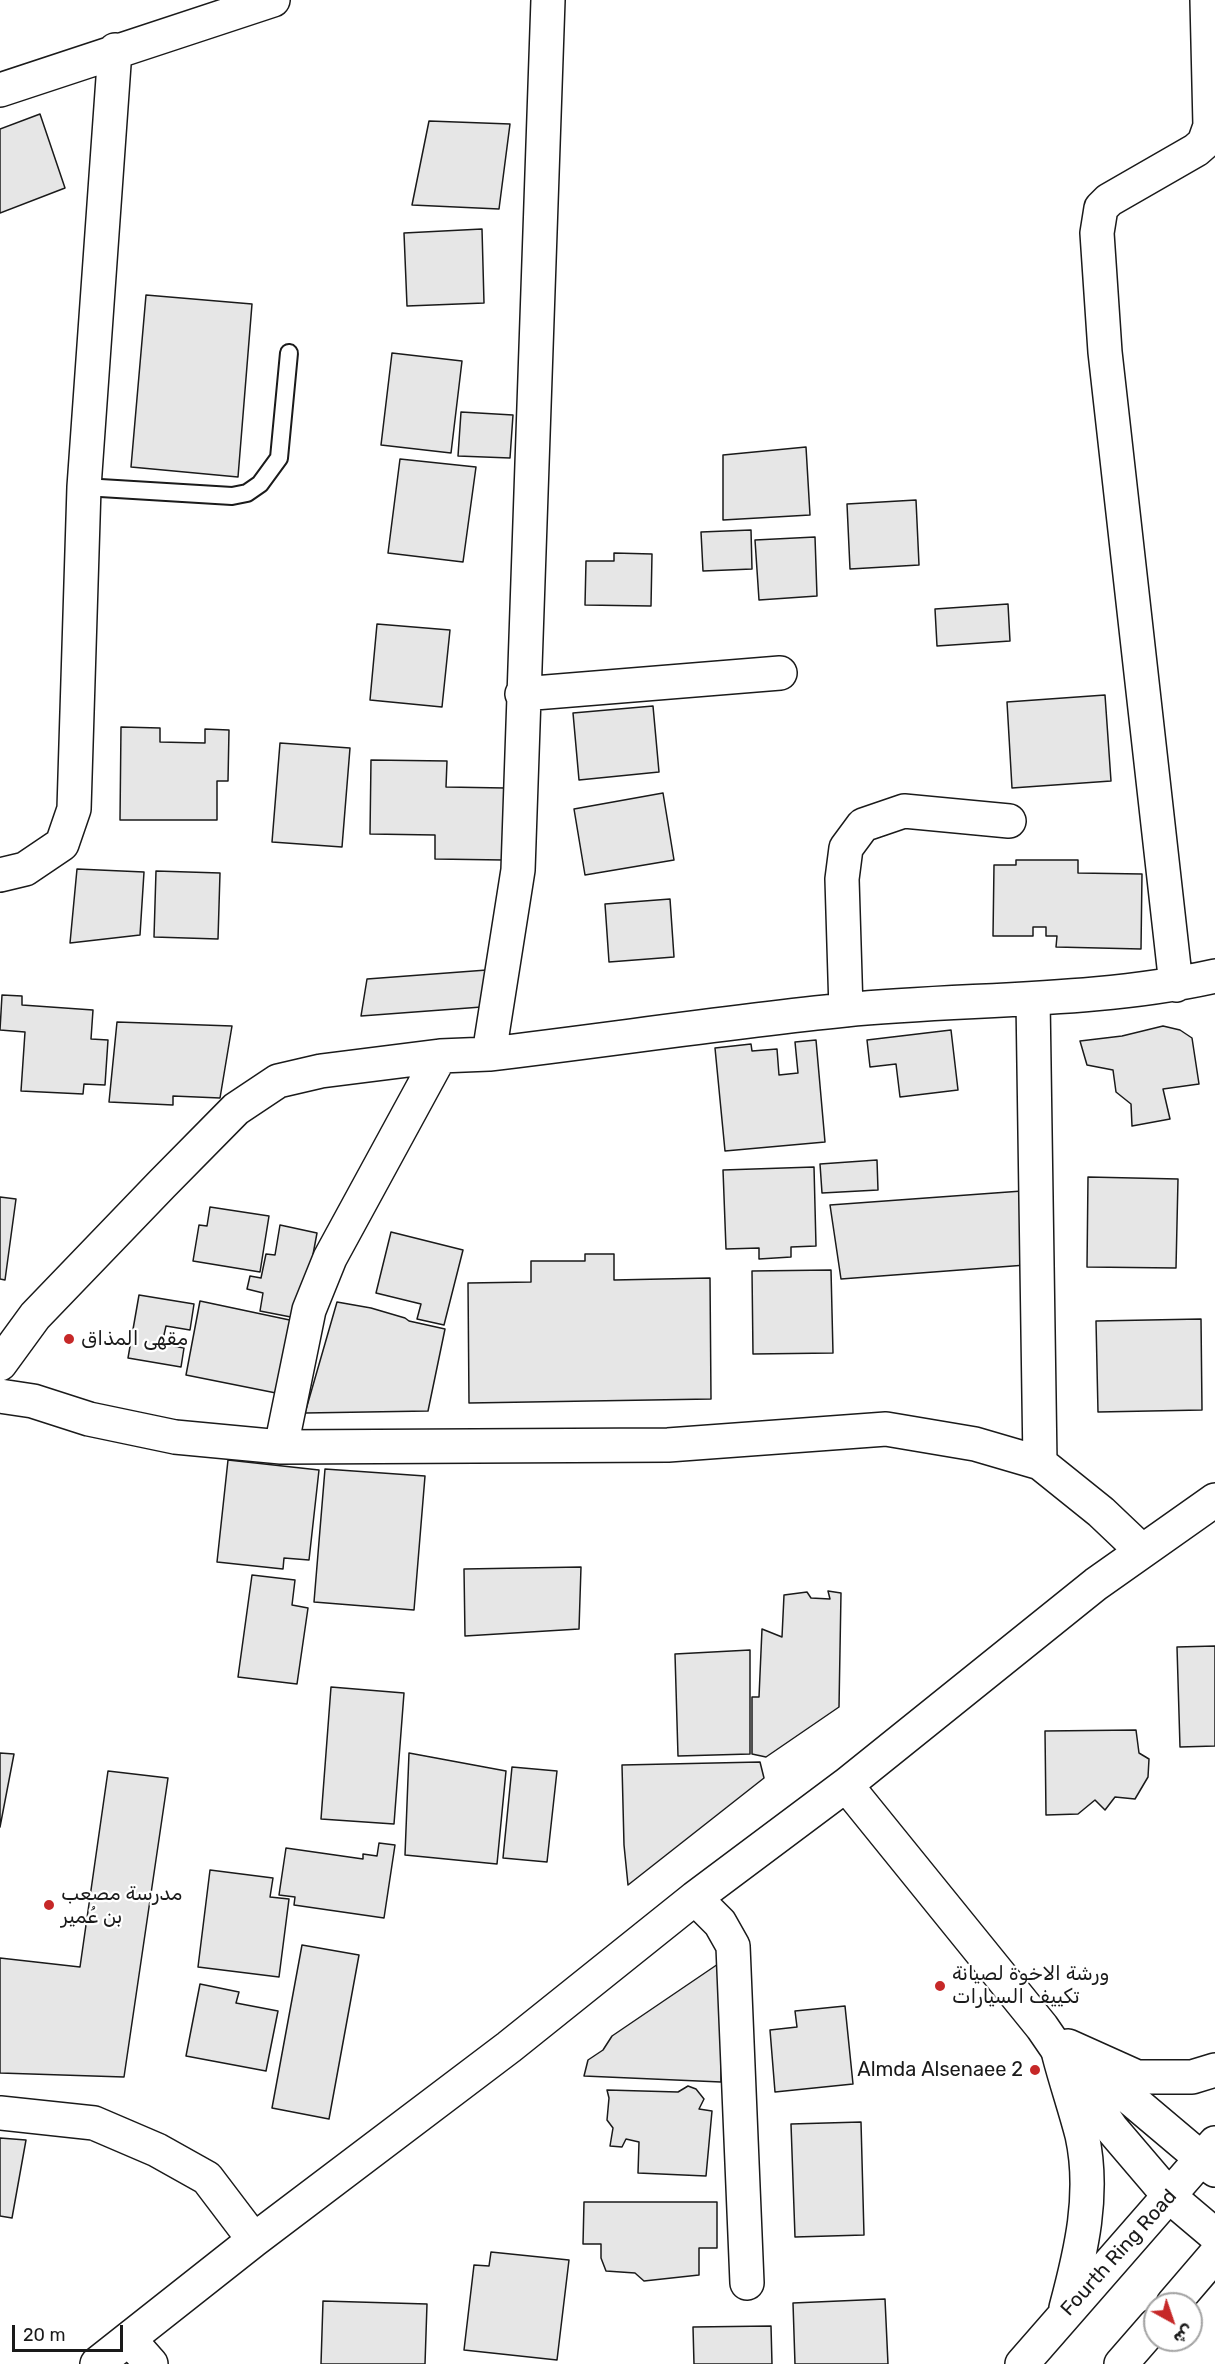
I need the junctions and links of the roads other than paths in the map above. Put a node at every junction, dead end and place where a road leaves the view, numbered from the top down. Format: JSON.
{"nodes":[{"id":1,"x":273,"y":0,"type":"edge"},
{"id":2,"x":548,"y":0,"type":"edge"},
{"id":3,"x":1207,"y":0,"type":"edge"},
{"id":4,"x":115,"y":50,"type":"junction"},
{"id":5,"x":0,"y":90,"type":"edge"},
{"id":6,"x":289,"y":353,"type":"dead end"},
{"id":7,"x":84,"y":487,"type":"junction"},
{"id":8,"x":780,"y":674,"type":"dead end"},
{"id":9,"x":522,"y":694,"type":"junction"},
{"id":10,"x":1009,"y":821,"type":"dead end"},
{"id":11,"x":0,"y":875,"type":"edge"},
{"id":12,"x":1215,"y":976,"type":"edge"},
{"id":13,"x":1176,"y":985,"type":"junction"},
{"id":14,"x":1033,"y":999,"type":"junction"},
{"id":15,"x":846,"y":1010,"type":"junction"},
{"id":16,"x":489,"y":1054,"type":"junction"},
{"id":17,"x":440,"y":1056,"type":"junction"},
{"id":18,"x":0,"y":1364,"type":"edge"},
{"id":19,"x":0,"y":1396,"type":"edge"},
{"id":20,"x":281,"y":1447,"type":"junction"},
{"id":21,"x":1040,"y":1463,"type":"junction"},
{"id":22,"x":1215,"y":1500,"type":"edge"},
{"id":23,"x":1142,"y":1550,"type":"junction"},
{"id":24,"x":846,"y":1785,"type":"junction"},
{"id":25,"x":695,"y":1898,"type":"junction"},
{"id":26,"x":1063,"y":2051,"type":"junction"},
{"id":27,"x":1215,"y":2070,"type":"edge"},
{"id":28,"x":0,"y":2113,"type":"edge"},
{"id":29,"x":1211,"y":2157,"type":"edge"},
{"id":30,"x":1170,"y":2197,"type":"junction"},
{"id":31,"x":1215,"y":2235,"type":"edge"},
{"id":32,"x":254,"y":2240,"type":"junction"},
{"id":33,"x":1215,"y":2255,"type":"edge"},
{"id":34,"x":747,"y":2283,"type":"dead end"},
{"id":35,"x":1183,"y":2292,"type":"edge"},
{"id":36,"x":1065,"y":2313,"type":"junction"},
{"id":37,"x":129,"y":2339,"type":"junction"},
{"id":38,"x":1143,"y":2339,"type":"edge"},
{"id":39,"x":97,"y":2364,"type":"edge"},
{"id":40,"x":151,"y":2364,"type":"edge"},
{"id":41,"x":1022,"y":2364,"type":"edge"},
{"id":42,"x":1121,"y":2364,"type":"edge"}],
"edges":[{"from":1,"to":4,"type":"street"},
{"from":2,"to":9,"type":"street"},
{"from":3,"to":13,"type":"street"},
{"from":4,"to":5,"type":"street"},
{"from":4,"to":7,"type":"street"},
{"from":6,"to":7,"type":"lane"},
{"from":7,"to":11,"type":"street"},
{"from":8,"to":9,"type":"street"},
{"from":9,"to":16,"type":"street"},
{"from":10,"to":15,"type":"street"},
{"from":12,"to":13,"type":"street"},
{"from":13,"to":14,"type":"street"},
{"from":14,"to":15,"type":"street"},
{"from":14,"to":21,"type":"street"},
{"from":15,"to":16,"type":"street"},
{"from":16,"to":17,"type":"street"},
{"from":17,"to":18,"type":"street"},
{"from":17,"to":20,"type":"street"},
{"from":19,"to":20,"type":"street"},
{"from":20,"to":21,"type":"street"},
{"from":21,"to":23,"type":"street"},
{"from":22,"to":23,"type":"street"},
{"from":23,"to":24,"type":"street"},
{"from":24,"to":25,"type":"street"},
{"from":24,"to":26,"type":"street"},
{"from":25,"to":32,"type":"street"},
{"from":25,"to":34,"type":"street"},
{"from":26,"to":27,"type":"street"},
{"from":26,"to":29,"type":"street"},
{"from":26,"to":30,"type":"street"},
{"from":26,"to":36,"type":"street"},
{"from":28,"to":32,"type":"street"},
{"from":29,"to":30,"type":"street","name":"Fourth Ring Road"},
{"from":30,"to":31,"type":"street"},
{"from":30,"to":36,"type":"street","name":"Fourth Ring Road"},
{"from":32,"to":37,"type":"street"},
{"from":33,"to":35,"type":"street"},
{"from":36,"to":41,"type":"street","name":"Fourth Ring Road"},
{"from":37,"to":39,"type":"street"},
{"from":37,"to":40,"type":"street"},
{"from":38,"to":42,"type":"street"}]}
